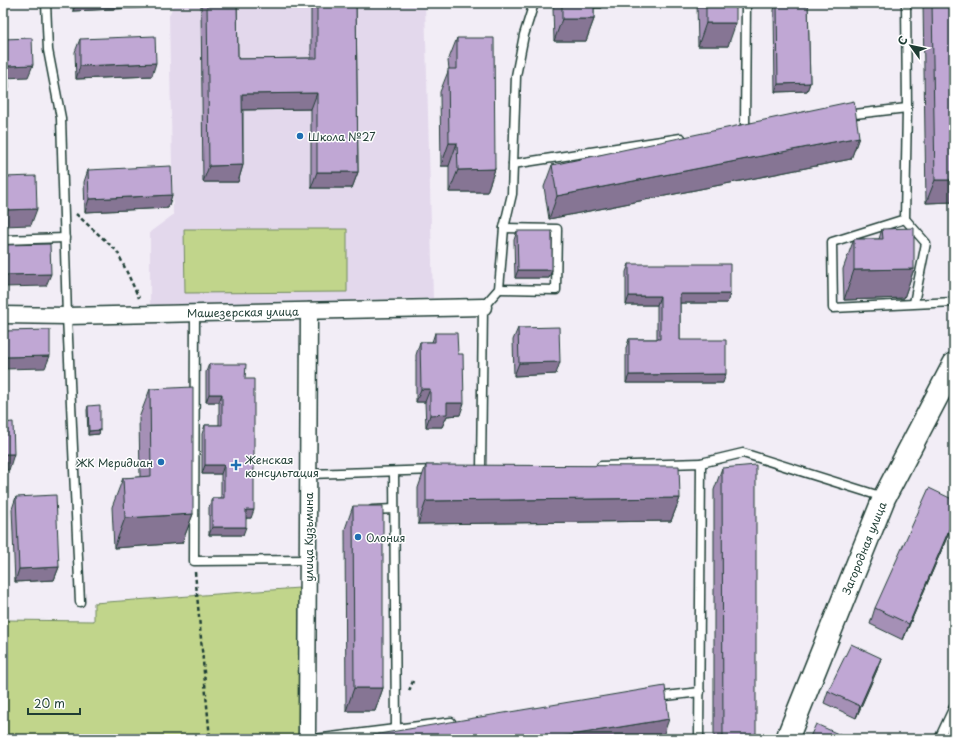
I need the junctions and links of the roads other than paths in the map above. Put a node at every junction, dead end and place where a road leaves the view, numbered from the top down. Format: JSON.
{"nodes":[{"id":1,"x":46,"y":3,"type":"edge"},
{"id":2,"x":534,"y":3,"type":"edge"},
{"id":3,"x":746,"y":3,"type":"edge"},
{"id":4,"x":906,"y":3,"type":"edge"},
{"id":5,"x":907,"y":108,"type":"junction"},
{"id":6,"x":837,"y":117,"type":"edge"},
{"id":7,"x":761,"y":126,"type":"edge"},
{"id":8,"x":691,"y":137,"type":"edge"},
{"id":9,"x":514,"y":164,"type":"junction"},
{"id":10,"x":905,"y":219,"type":"junction"},
{"id":11,"x":504,"y":228,"type":"junction"},
{"id":12,"x":65,"y":238,"type":"junction"},
{"id":13,"x":3,"y":240,"type":"edge"},
{"id":14,"x":499,"y":289,"type":"junction"},
{"id":15,"x":954,"y":302,"type":"edge"},
{"id":16,"x":914,"y":303,"type":"junction"},
{"id":17,"x":483,"y":307,"type":"junction"},
{"id":18,"x":309,"y":311,"type":"junction"},
{"id":19,"x":195,"y":314,"type":"junction"},
{"id":20,"x":3,"y":315,"type":"edge"},
{"id":21,"x":67,"y":316,"type":"junction"},
{"id":22,"x":954,"y":364,"type":"edge"},
{"id":23,"x":701,"y":463,"type":"junction"},
{"id":24,"x":591,"y":466,"type":"edge"},
{"id":25,"x":480,"y":469,"type":"edge"},
{"id":26,"x":449,"y":470,"type":"edge"},
{"id":27,"x":394,"y":472,"type":"junction"},
{"id":28,"x":308,"y":474,"type":"junction"},
{"id":29,"x":884,"y":498,"type":"junction"},
{"id":30,"x":394,"y":509,"type":"junction"},
{"id":31,"x":361,"y":510,"type":"edge"},
{"id":32,"x":308,"y":560,"type":"junction"},
{"id":33,"x":80,"y":602,"type":"dead end"},
{"id":34,"x":700,"y":692,"type":"junction"},
{"id":35,"x":646,"y":698,"type":"edge"},
{"id":36,"x":954,"y":707,"type":"edge"},
{"id":37,"x":458,"y":721,"type":"edge"},
{"id":38,"x":396,"y":729,"type":"junction"},
{"id":39,"x":308,"y":739,"type":"edge"},
{"id":40,"x":315,"y":739,"type":"edge"},
{"id":41,"x":700,"y":739,"type":"edge"},
{"id":42,"x":787,"y":739,"type":"edge"},
{"id":43,"x":939,"y":739,"type":"edge"}],
"edges":[{"from":1,"to":12,"type":"lane"},
{"from":2,"to":9,"type":"lane"},
{"from":3,"to":7,"type":"lane"},
{"from":4,"to":5,"type":"lane"},
{"from":5,"to":6,"type":"lane"},
{"from":5,"to":10,"type":"lane"},
{"from":8,"to":9,"type":"lane"},
{"from":9,"to":11,"type":"lane"},
{"from":10,"to":16,"type":"lane"},
{"from":10,"to":16,"type":"lane"},
{"from":11,"to":14,"type":"lane"},
{"from":11,"to":14,"type":"lane"},
{"from":12,"to":13,"type":"lane"},
{"from":12,"to":21,"type":"lane"},
{"from":14,"to":17,"type":"lane"},
{"from":15,"to":16,"type":"lane"},
{"from":17,"to":18,"type":"street","name":"Машезерская улица"},
{"from":17,"to":25,"type":"lane"},
{"from":18,"to":19,"type":"street","name":"Машезерская улица"},
{"from":18,"to":28,"type":"street","name":"улица Кузьмина"},
{"from":19,"to":21,"type":"street","name":"Машезерская улица"},
{"from":19,"to":32,"type":"lane"},
{"from":20,"to":21,"type":"street","name":"Машезерская улица"},
{"from":21,"to":33,"type":"lane"},
{"from":22,"to":29,"type":"street","name":"Загородная улица"},
{"from":23,"to":24,"type":"lane"},
{"from":23,"to":29,"type":"lane"},
{"from":23,"to":34,"type":"lane"},
{"from":26,"to":27,"type":"lane"},
{"from":27,"to":28,"type":"lane"},
{"from":27,"to":30,"type":"lane"},
{"from":28,"to":32,"type":"street","name":"улица Кузьмина"},
{"from":29,"to":42,"type":"street","name":"Загородная улица"},
{"from":30,"to":31,"type":"lane"},
{"from":30,"to":38,"type":"lane"},
{"from":32,"to":39,"type":"street","name":"улица Кузьмина"},
{"from":34,"to":35,"type":"lane"},
{"from":34,"to":41,"type":"lane"},
{"from":36,"to":43,"type":"lane"},
{"from":37,"to":38,"type":"lane"},
{"from":38,"to":40,"type":"lane"}]}
